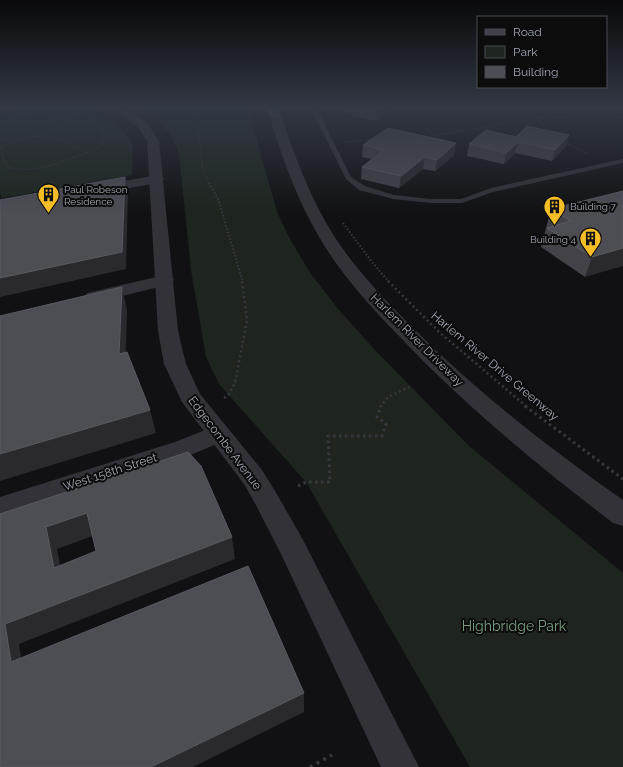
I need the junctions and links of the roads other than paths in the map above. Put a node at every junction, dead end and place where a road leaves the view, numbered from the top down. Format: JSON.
{"nodes":[{"id":1,"x":153,"y":143,"type":"edge"},
{"id":2,"x":285,"y":143,"type":"edge"},
{"id":3,"x":331,"y":143,"type":"edge"},
{"id":4,"x":623,"y":161,"type":"edge"},
{"id":5,"x":157,"y":179,"type":"junction"},
{"id":6,"x":86,"y":192,"type":"edge"},
{"id":7,"x":165,"y":280,"type":"junction"},
{"id":8,"x":77,"y":300,"type":"edge"},
{"id":9,"x":218,"y":434,"type":"junction"},
{"id":10,"x":0,"y":508,"type":"edge"},
{"id":11,"x":623,"y":514,"type":"edge"},
{"id":12,"x":400,"y":767,"type":"edge"}],
"edges":[{"from":1,"to":5,"type":"street","name":"Edgecombe Avenue"},
{"from":2,"to":11,"type":"street","name":"Harlem River Driveway"},
{"from":3,"to":4,"type":"lane"},
{"from":5,"to":6,"type":"street"},
{"from":5,"to":7,"type":"street","name":"Edgecombe Avenue"},
{"from":7,"to":8,"type":"street"},
{"from":7,"to":9,"type":"street","name":"Edgecombe Avenue"},
{"from":9,"to":10,"type":"street","name":"West 158th Street"},
{"from":9,"to":12,"type":"street","name":"Edgecombe Avenue"}]}
